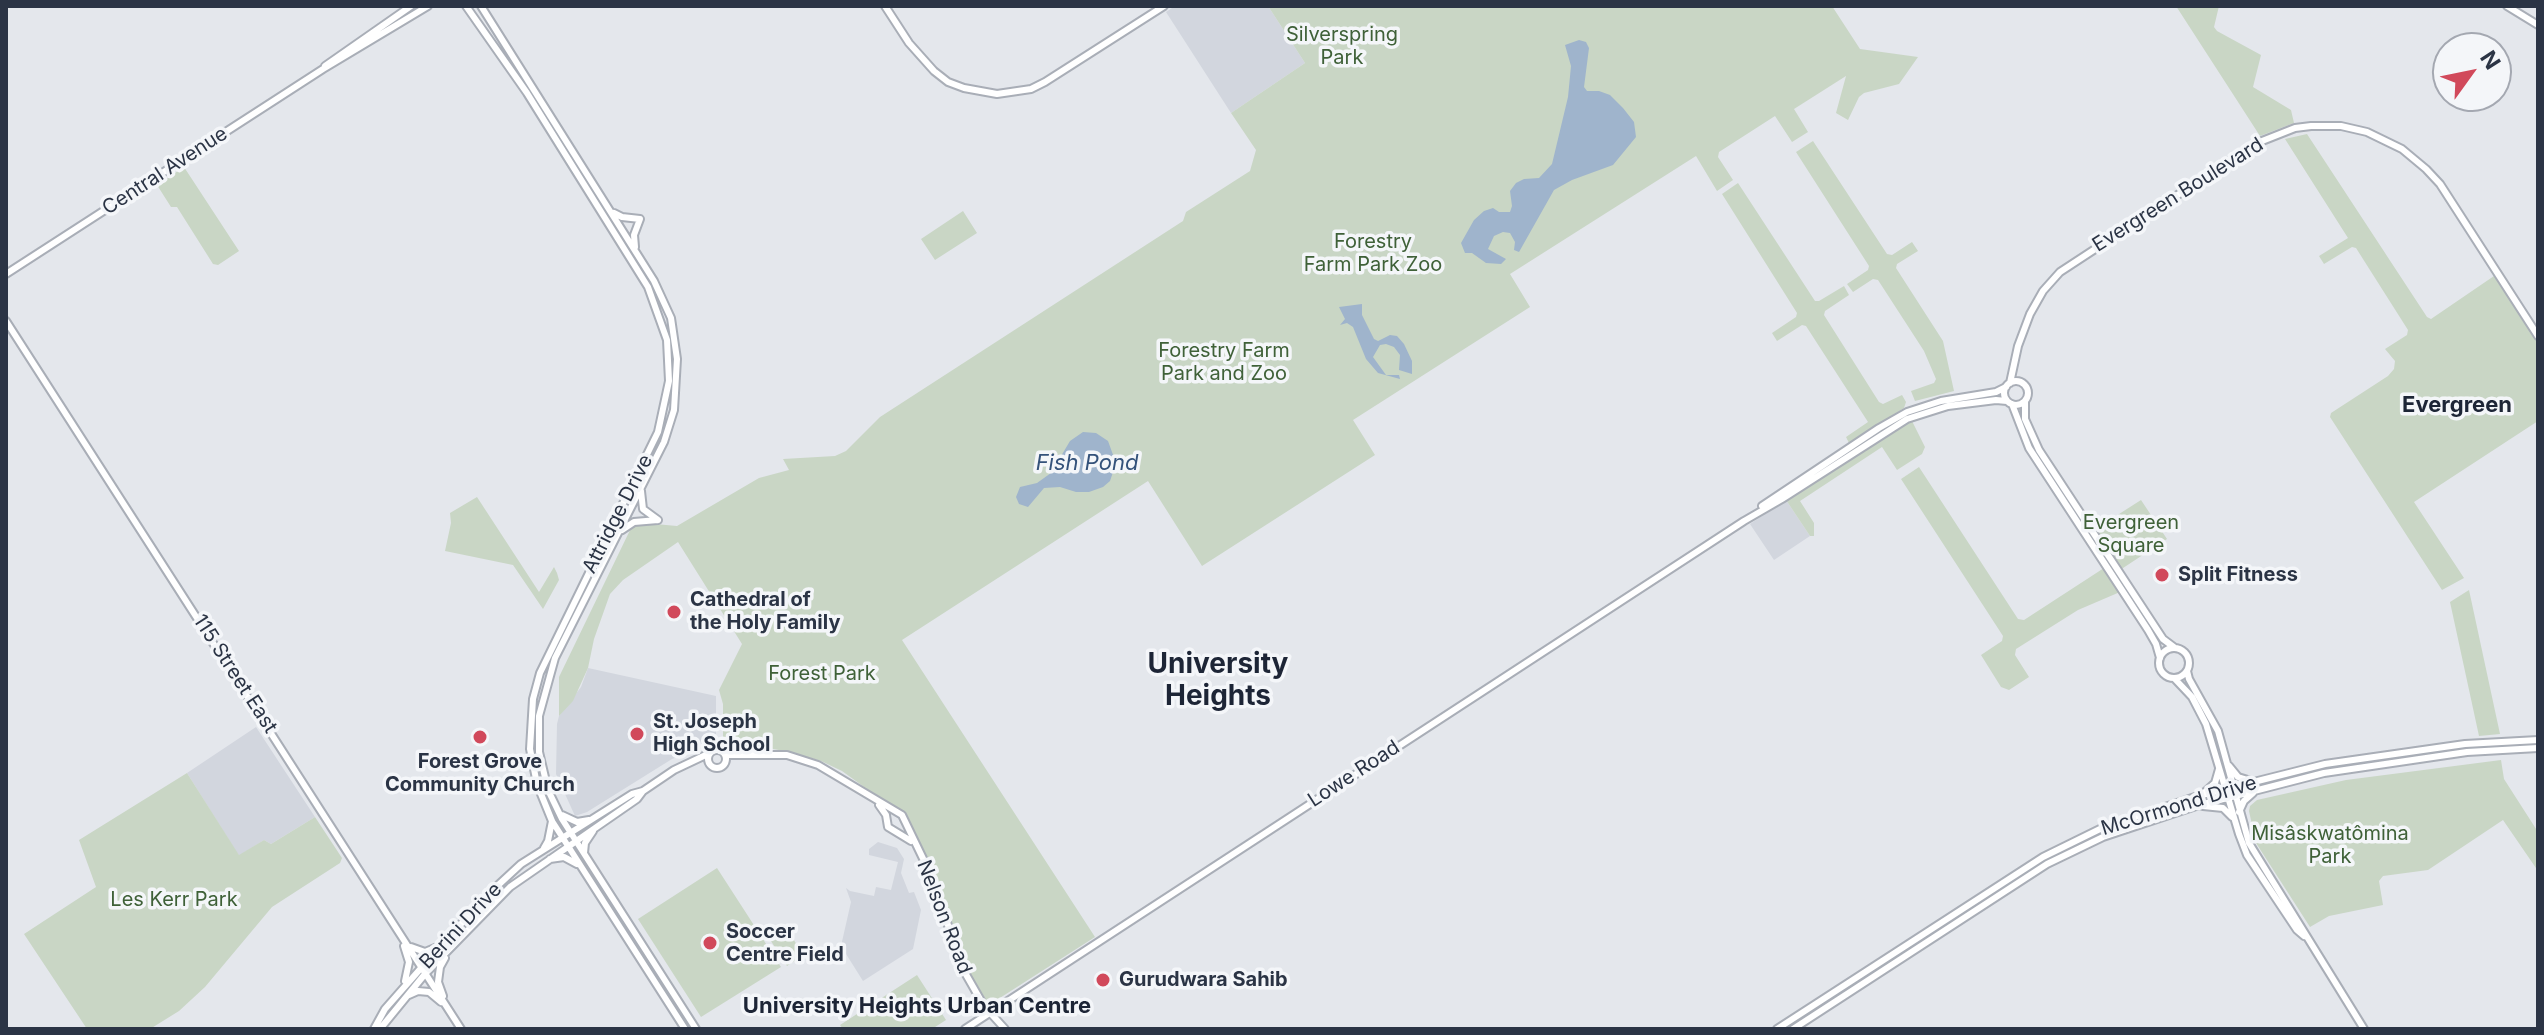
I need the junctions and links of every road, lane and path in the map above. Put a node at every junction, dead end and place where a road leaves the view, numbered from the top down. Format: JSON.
{"nodes":[{"id":1,"x":411,"y":6,"type":"edge"},
{"id":2,"x":428,"y":6,"type":"edge"},
{"id":3,"x":885,"y":6,"type":"edge"},
{"id":4,"x":1164,"y":6,"type":"edge"},
{"id":5,"x":2507,"y":6,"type":"edge"},
{"id":6,"x":466,"y":7,"type":"edge"},
{"id":7,"x":483,"y":8,"type":"edge"},
{"id":8,"x":2538,"y":25,"type":"edge"},
{"id":9,"x":323,"y":69,"type":"junction"},
{"id":10,"x":611,"y":212,"type":"junction"},
{"id":11,"x":636,"y":251,"type":"junction"},
{"id":12,"x":6,"y":274,"type":"edge"},
{"id":13,"x":6,"y":321,"type":"edge"},
{"id":14,"x":2538,"y":336,"type":"edge"},
{"id":15,"x":2016,"y":359,"type":"junction"},
{"id":16,"x":2022,"y":383,"type":"junction"},
{"id":17,"x":2008,"y":385,"type":"junction"},
{"id":18,"x":2025,"y":402,"type":"junction"},
{"id":19,"x":2010,"y":403,"type":"junction"},
{"id":20,"x":640,"y":490,"type":"junction"},
{"id":21,"x":1744,"y":521,"type":"junction"},
{"id":22,"x":619,"y":532,"type":"junction"},
{"id":23,"x":2175,"y":648,"type":"junction"},
{"id":24,"x":2160,"y":658,"type":"junction"},
{"id":25,"x":2187,"y":671,"type":"junction"},
{"id":26,"x":2175,"y":679,"type":"junction"},
{"id":27,"x":2538,"y":740,"type":"edge"},
{"id":28,"x":2538,"y":748,"type":"edge"},
{"id":29,"x":710,"y":753,"type":"junction"},
{"id":30,"x":725,"y":758,"type":"junction"},
{"id":31,"x":2223,"y":763,"type":"junction"},
{"id":32,"x":687,"y":764,"type":"junction"},
{"id":33,"x":709,"y":765,"type":"junction"},
{"id":34,"x":2259,"y":781,"type":"junction"},
{"id":35,"x":2229,"y":788,"type":"junction"},
{"id":36,"x":2256,"y":791,"type":"junction"},
{"id":37,"x":2198,"y":796,"type":"junction"},
{"id":38,"x":2231,"y":796,"type":"junction"},
{"id":39,"x":877,"y":802,"type":"junction"},
{"id":40,"x":2196,"y":806,"type":"junction"},
{"id":41,"x":557,"y":811,"type":"junction"},
{"id":42,"x":895,"y":812,"type":"junction"},
{"id":43,"x":2239,"y":812,"type":"junction"},
{"id":44,"x":886,"y":820,"type":"junction"},
{"id":45,"x":2234,"y":820,"type":"junction"},
{"id":46,"x":552,"y":821,"type":"junction"},
{"id":47,"x":598,"y":821,"type":"junction"},
{"id":48,"x":905,"y":825,"type":"junction"},
{"id":49,"x":898,"y":831,"type":"junction"},
{"id":50,"x":570,"y":833,"type":"junction"},
{"id":51,"x":563,"y":838,"type":"junction"},
{"id":52,"x":575,"y":841,"type":"junction"},
{"id":53,"x":913,"y":842,"type":"junction"},
{"id":54,"x":567,"y":846,"type":"junction"},
{"id":55,"x":542,"y":851,"type":"junction"},
{"id":56,"x":584,"y":856,"type":"junction"},
{"id":57,"x":547,"y":859,"type":"junction"},
{"id":58,"x":581,"y":867,"type":"junction"},
{"id":59,"x":399,"y":934,"type":"junction"},
{"id":60,"x":2306,"y":937,"type":"junction"},
{"id":61,"x":443,"y":944,"type":"junction"},
{"id":62,"x":451,"y":948,"type":"junction"},
{"id":63,"x":423,"y":971,"type":"junction"},
{"id":64,"x":403,"y":994,"type":"junction"},
{"id":65,"x":446,"y":1006,"type":"junction"},
{"id":66,"x":990,"y":1013,"type":"junction"},
{"id":67,"x":374,"y":1029,"type":"edge"},
{"id":68,"x":380,"y":1029,"type":"edge"},
{"id":69,"x":461,"y":1029,"type":"edge"},
{"id":70,"x":685,"y":1029,"type":"edge"},
{"id":71,"x":696,"y":1029,"type":"edge"},
{"id":72,"x":965,"y":1029,"type":"edge"},
{"id":73,"x":1005,"y":1029,"type":"edge"},
{"id":74,"x":1777,"y":1029,"type":"edge"},
{"id":75,"x":1793,"y":1029,"type":"edge"},
{"id":76,"x":2364,"y":1029,"type":"edge"}],
"edges":[{"from":1,"to":9,"type":"street","name":"Central Avenue"},
{"from":2,"to":9,"type":"street","name":"Central Avenue"},
{"from":3,"to":4,"type":"street"},
{"from":5,"to":8,"type":"street"},
{"from":6,"to":46,"type":"street","name":"Attridge Drive"},
{"from":7,"to":10,"type":"street","name":"Attridge Drive"},
{"from":9,"to":12,"type":"street","name":"Central Avenue"},
{"from":10,"to":11,"type":"street","name":"Attridge Drive"},
{"from":10,"to":11,"type":"street"},
{"from":11,"to":20,"type":"street","name":"Attridge Drive"},
{"from":13,"to":59,"type":"street","name":"115 Street East"},
{"from":14,"to":15,"type":"street","name":"Evergreen Boulevard"},
{"from":15,"to":16,"type":"street"},
{"from":15,"to":17,"type":"street","name":"Evergreen Boulevard"},
{"from":16,"to":17,"type":"street"},
{"from":16,"to":18,"type":"street"},
{"from":17,"to":19,"type":"street"},
{"from":17,"to":21,"type":"street","name":"Lowe Road"},
{"from":18,"to":19,"type":"street"},
{"from":18,"to":23,"type":"street"},
{"from":19,"to":21,"type":"street","name":"Lowe Road"},
{"from":19,"to":24,"type":"street"},
{"from":20,"to":22,"type":"street","name":"Attridge Drive"},
{"from":20,"to":22,"type":"street"},
{"from":21,"to":66,"type":"street","name":"Lowe Road"},
{"from":22,"to":41,"type":"street","name":"Attridge Drive"},
{"from":23,"to":24,"type":"street"},
{"from":23,"to":25,"type":"street"},
{"from":24,"to":26,"type":"street"},
{"from":25,"to":26,"type":"street"},
{"from":25,"to":31,"type":"street"},
{"from":26,"to":31,"type":"street"},
{"from":27,"to":34,"type":"street","name":"McOrmond Drive"},
{"from":28,"to":36,"type":"street","name":"McOrmond Drive"},
{"from":29,"to":30,"type":"street"},
{"from":29,"to":32,"type":"street"},
{"from":29,"to":33,"type":"street"},
{"from":30,"to":33,"type":"street"},
{"from":30,"to":39,"type":"street","name":"Nelson Road"},
{"from":31,"to":34,"type":"street"},
{"from":31,"to":35,"type":"street"},
{"from":31,"to":37,"type":"street"},
{"from":32,"to":33,"type":"street"},
{"from":32,"to":47,"type":"street"},
{"from":34,"to":35,"type":"street","name":"McOrmond Drive"},
{"from":35,"to":37,"type":"street","name":"McOrmond Drive"},
{"from":35,"to":38,"type":"street"},
{"from":36,"to":38,"type":"street","name":"McOrmond Drive"},
{"from":36,"to":43,"type":"street"},
{"from":37,"to":74,"type":"street","name":"McOrmond Drive"},
{"from":38,"to":40,"type":"street","name":"McOrmond Drive"},
{"from":38,"to":43,"type":"street"},
{"from":38,"to":45,"type":"street"},
{"from":39,"to":42,"type":"street","name":"Nelson Road"},
{"from":39,"to":44,"type":"street","name":"Nelson Road"},
{"from":40,"to":45,"type":"street"},
{"from":40,"to":75,"type":"street","name":"McOrmond Drive"},
{"from":41,"to":47,"type":"street"},
{"from":41,"to":50,"type":"street","name":"Attridge Drive"},
{"from":42,"to":44,"type":"street"},
{"from":42,"to":48,"type":"street","name":"Nelson Road"},
{"from":43,"to":60,"type":"street"},
{"from":44,"to":49,"type":"street","name":"Nelson Road"},
{"from":45,"to":60,"type":"street"},
{"from":46,"to":51,"type":"street","name":"Attridge Drive"},
{"from":46,"to":55,"type":"street"},
{"from":47,"to":50,"type":"street"},
{"from":47,"to":52,"type":"street"},
{"from":47,"to":56,"type":"street"},
{"from":48,"to":49,"type":"street"},
{"from":48,"to":53,"type":"street","name":"Nelson Road"},
{"from":49,"to":53,"type":"street","name":"Nelson Road"},
{"from":50,"to":51,"type":"street"},
{"from":50,"to":52,"type":"street","name":"Attridge Drive"},
{"from":51,"to":54,"type":"street","name":"Attridge Drive"},
{"from":51,"to":55,"type":"street","name":"Berini Drive"},
{"from":52,"to":54,"type":"street"},
{"from":52,"to":56,"type":"street","name":"Attridge Drive"},
{"from":53,"to":66,"type":"street","name":"Nelson Road"},
{"from":54,"to":57,"type":"street","name":"Berini Drive"},
{"from":54,"to":58,"type":"street","name":"Attridge Drive"},
{"from":55,"to":61,"type":"street","name":"Berini Drive"},
{"from":56,"to":71,"type":"street","name":"Attridge Drive"},
{"from":57,"to":58,"type":"street"},
{"from":57,"to":62,"type":"street","name":"Berini Drive"},
{"from":58,"to":70,"type":"street","name":"Attridge Drive"},
{"from":59,"to":61,"type":"street"},
{"from":59,"to":63,"type":"street","name":"115 Street East"},
{"from":59,"to":64,"type":"street"},
{"from":60,"to":76,"type":"street"},
{"from":61,"to":63,"type":"street","name":"Berini Drive"},
{"from":62,"to":63,"type":"street","name":"Berini Drive"},
{"from":62,"to":65,"type":"street"},
{"from":63,"to":64,"type":"street","name":"Berini Drive"},
{"from":63,"to":65,"type":"street","name":"115 Street East"},
{"from":64,"to":65,"type":"street"},
{"from":64,"to":67,"type":"street","name":"Berini Drive"},
{"from":64,"to":68,"type":"street","name":"Berini Drive"},
{"from":65,"to":69,"type":"street","name":"115 Street East"},
{"from":66,"to":72,"type":"street","name":"Lowe Road"},
{"from":66,"to":73,"type":"street","name":"Nelson Road"}]}
